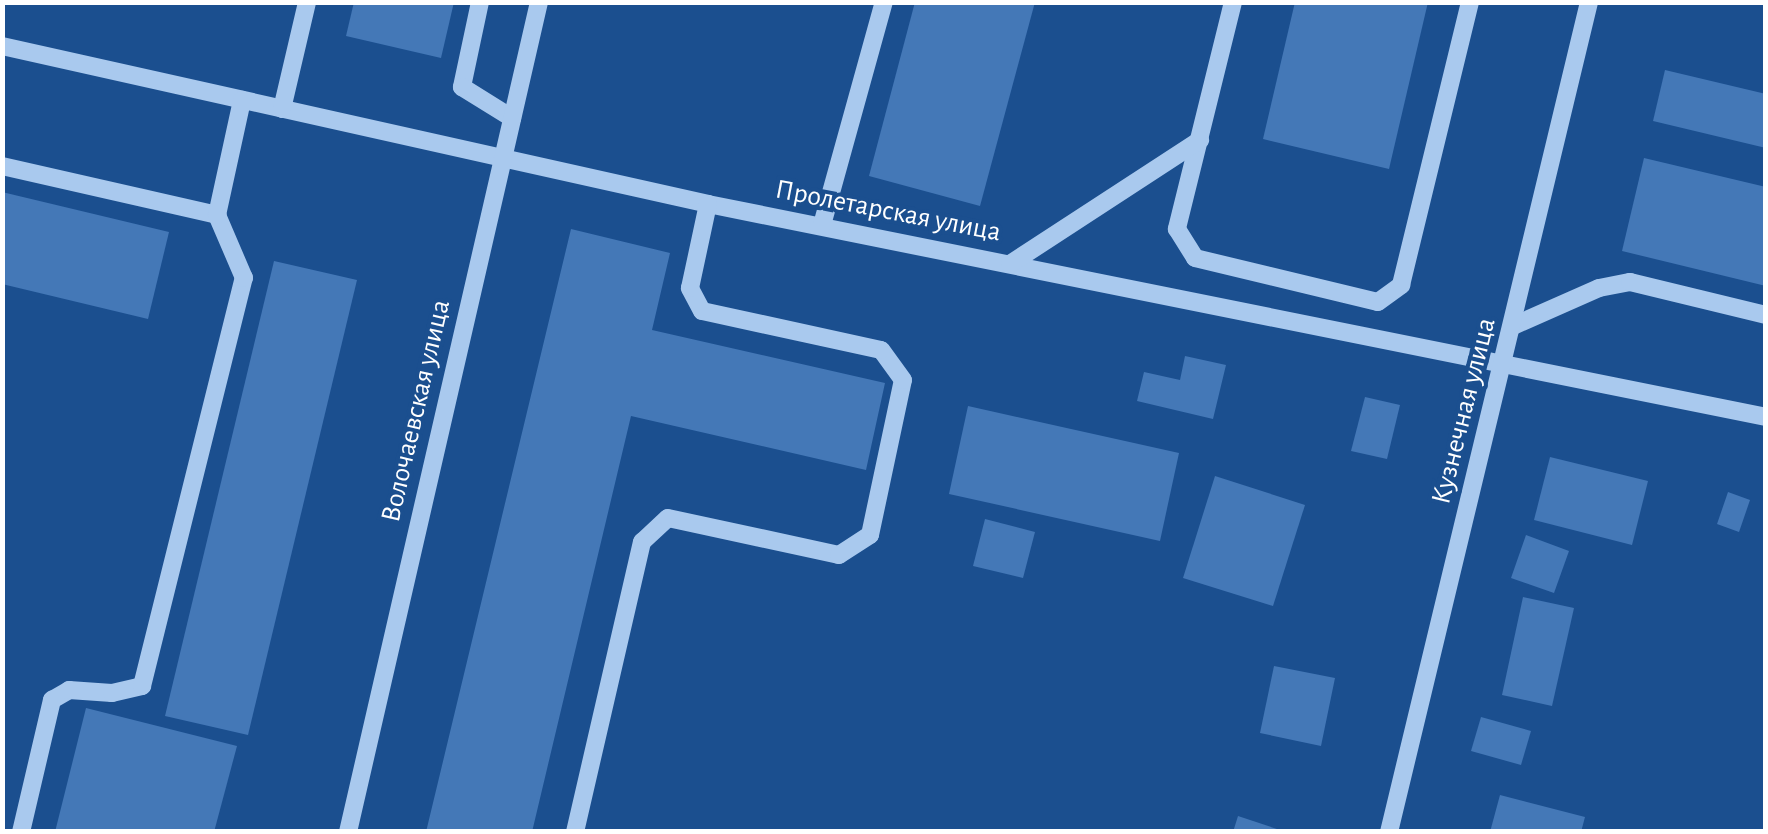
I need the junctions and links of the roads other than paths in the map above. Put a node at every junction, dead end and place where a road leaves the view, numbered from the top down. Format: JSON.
{"nodes":[{"id":1,"x":307,"y":2,"type":"edge"},
{"id":2,"x":480,"y":2,"type":"edge"},
{"id":3,"x":539,"y":2,"type":"edge"},
{"id":4,"x":884,"y":2,"type":"edge"},
{"id":5,"x":1233,"y":2,"type":"edge"},
{"id":6,"x":1470,"y":2,"type":"edge"},
{"id":7,"x":1588,"y":2,"type":"edge"},
{"id":8,"x":2,"y":46,"type":"edge"},
{"id":9,"x":242,"y":100,"type":"junction"},
{"id":10,"x":282,"y":109,"type":"junction"},
{"id":11,"x":512,"y":118,"type":"junction"},
{"id":12,"x":1200,"y":140,"type":"junction"},
{"id":13,"x":502,"y":158,"type":"junction"},
{"id":14,"x":2,"y":166,"type":"edge"},
{"id":15,"x":708,"y":204,"type":"junction"},
{"id":16,"x":217,"y":216,"type":"junction"},
{"id":17,"x":822,"y":225,"type":"junction"},
{"id":18,"x":1010,"y":264,"type":"junction"},
{"id":19,"x":1766,"y":314,"type":"edge"},
{"id":20,"x":1513,"y":326,"type":"junction"},
{"id":21,"x":1504,"y":366,"type":"junction"},
{"id":22,"x":1766,"y":416,"type":"edge"},
{"id":23,"x":21,"y":832,"type":"edge"},
{"id":24,"x":348,"y":832,"type":"edge"},
{"id":25,"x":575,"y":832,"type":"edge"},
{"id":26,"x":1390,"y":832,"type":"edge"}],
"edges":[{"from":1,"to":10,"type":"street"},
{"from":2,"to":11,"type":"street"},
{"from":3,"to":11,"type":"street","name":"Волочаевская улица"},
{"from":4,"to":17,"type":"street"},
{"from":5,"to":12,"type":"street"},
{"from":6,"to":12,"type":"street"},
{"from":7,"to":20,"type":"street","name":"Кузнечная улица"},
{"from":8,"to":9,"type":"street","name":"Пролетарская улица"},
{"from":9,"to":10,"type":"street","name":"Пролетарская улица"},
{"from":9,"to":16,"type":"street"},
{"from":10,"to":13,"type":"street","name":"Пролетарская улица"},
{"from":11,"to":13,"type":"street","name":"Волочаевская улица"},
{"from":12,"to":18,"type":"street"},
{"from":13,"to":15,"type":"street","name":"Пролетарская улица"},
{"from":13,"to":24,"type":"street","name":"Волочаевская улица"},
{"from":14,"to":16,"type":"street"},
{"from":15,"to":17,"type":"street","name":"Пролетарская улица"},
{"from":15,"to":25,"type":"street"},
{"from":16,"to":23,"type":"street"},
{"from":17,"to":18,"type":"street","name":"Пролетарская улица"},
{"from":18,"to":21,"type":"street","name":"Пролетарская улица"},
{"from":19,"to":20,"type":"street"},
{"from":20,"to":21,"type":"street","name":"Кузнечная улица"},
{"from":21,"to":22,"type":"street","name":"Пролетарская улица"},
{"from":21,"to":26,"type":"street","name":"Кузнечная улица"}]}
